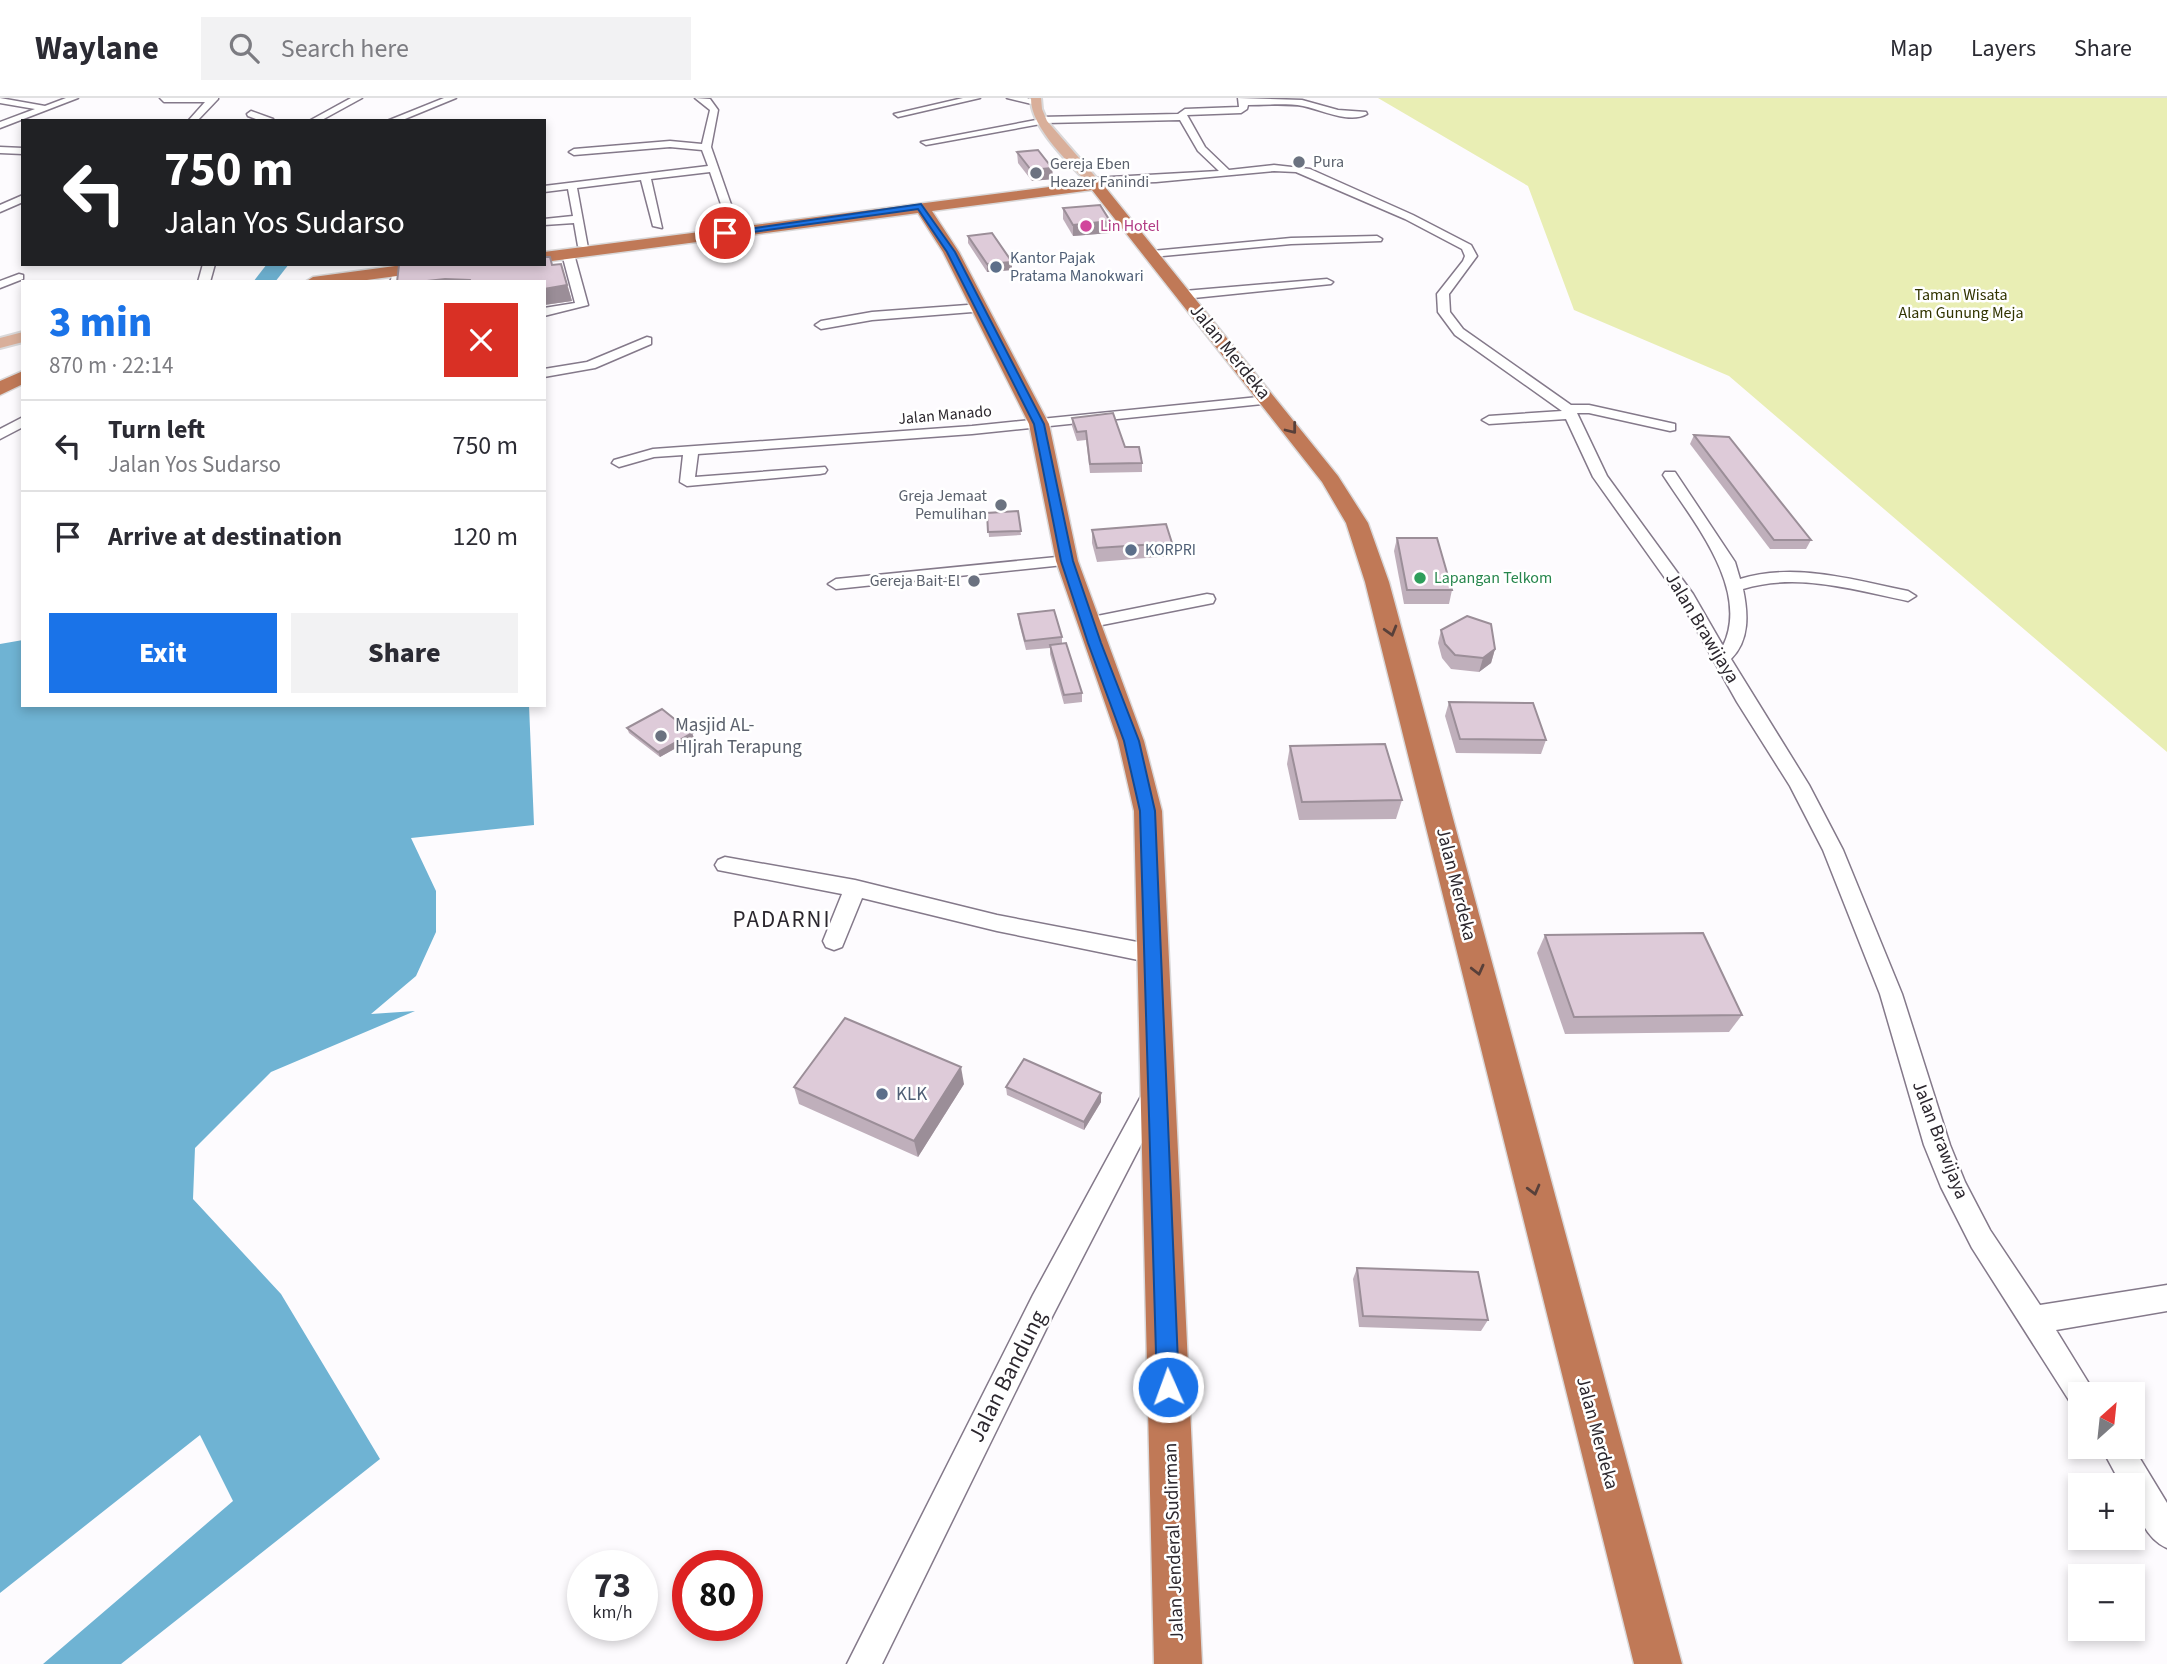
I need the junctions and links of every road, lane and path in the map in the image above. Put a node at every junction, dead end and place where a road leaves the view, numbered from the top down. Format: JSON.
{"nodes":[{"id":1,"x":74,"y":98,"type":"edge"},
{"id":2,"x":361,"y":98,"type":"edge"},
{"id":3,"x":452,"y":98,"type":"edge"},
{"id":4,"x":699,"y":98,"type":"edge"},
{"id":5,"x":976,"y":98,"type":"edge"},
{"id":6,"x":164,"y":99,"type":"edge"},
{"id":7,"x":214,"y":99,"type":"edge"},
{"id":8,"x":1019,"y":99,"type":"edge"},
{"id":9,"x":0,"y":100,"type":"edge"},
{"id":10,"x":1242,"y":100,"type":"edge"},
{"id":11,"x":46,"y":108,"type":"junction"},
{"id":12,"x":1038,"y":110,"type":"edge"},
{"id":13,"x":355,"y":111,"type":"dead end"},
{"id":14,"x":251,"y":114,"type":"dead end"},
{"id":15,"x":898,"y":114,"type":"dead end"},
{"id":16,"x":1363,"y":114,"type":"dead end"},
{"id":17,"x":1183,"y":117,"type":"junction"},
{"id":18,"x":194,"y":119,"type":"edge"},
{"id":19,"x":265,"y":119,"type":"edge"},
{"id":20,"x":317,"y":119,"type":"edge"},
{"id":21,"x":396,"y":119,"type":"edge"},
{"id":22,"x":0,"y":125,"type":"edge"},
{"id":23,"x":926,"y":142,"type":"dead end"},
{"id":24,"x":705,"y":147,"type":"junction"},
{"id":25,"x":2,"y":151,"type":"edge"},
{"id":26,"x":21,"y":151,"type":"edge"},
{"id":27,"x":575,"y":152,"type":"dead end"},
{"id":28,"x":711,"y":169,"type":"junction"},
{"id":29,"x":1227,"y":173,"type":"junction"},
{"id":30,"x":645,"y":177,"type":"junction"},
{"id":31,"x":1102,"y":183,"type":"junction"},
{"id":32,"x":572,"y":186,"type":"junction"},
{"id":33,"x":546,"y":190,"type":"edge"},
{"id":34,"x":21,"y":199,"type":"edge"},
{"id":35,"x":921,"y":206,"type":"junction"},
{"id":36,"x":0,"y":209,"type":"edge"},
{"id":37,"x":730,"y":216,"type":"dead end"},
{"id":38,"x":579,"y":219,"type":"junction"},
{"id":39,"x":546,"y":222,"type":"edge"},
{"id":40,"x":658,"y":226,"type":"dead end"},
{"id":41,"x":688,"y":235,"type":"junction"},
{"id":42,"x":1377,"y":239,"type":"dead end"},
{"id":43,"x":584,"y":246,"type":"junction"},
{"id":44,"x":546,"y":254,"type":"edge"},
{"id":45,"x":546,"y":254,"type":"edge"},
{"id":46,"x":568,"y":254,"type":"junction"},
{"id":47,"x":1152,"y":254,"type":"junction"},
{"id":48,"x":455,"y":266,"type":"edge"},
{"id":49,"x":19,"y":277,"type":"dead end"},
{"id":50,"x":396,"y":279,"type":"edge"},
{"id":51,"x":331,"y":280,"type":"edge"},
{"id":52,"x":1327,"y":282,"type":"dead end"},
{"id":53,"x":0,"y":285,"type":"edge"},
{"id":54,"x":1184,"y":295,"type":"junction"},
{"id":55,"x":981,"y":308,"type":"junction"},
{"id":56,"x":546,"y":312,"type":"edge"},
{"id":57,"x":821,"y":325,"type":"dead end"},
{"id":58,"x":21,"y":338,"type":"edge"},
{"id":59,"x":648,"y":341,"type":"dead end"},
{"id":60,"x":0,"y":343,"type":"edge"},
{"id":61,"x":21,"y":370,"type":"edge"},
{"id":62,"x":546,"y":373,"type":"edge"},
{"id":63,"x":21,"y":377,"type":"edge"},
{"id":64,"x":0,"y":381,"type":"edge"},
{"id":65,"x":0,"y":389,"type":"edge"},
{"id":66,"x":1268,"y":400,"type":"junction"},
{"id":67,"x":1569,"y":412,"type":"junction"},
{"id":68,"x":1489,"y":420,"type":"dead end"},
{"id":69,"x":21,"y":422,"type":"edge"},
{"id":70,"x":1039,"y":424,"type":"junction"},
{"id":71,"x":1670,"y":428,"type":"dead end"},
{"id":72,"x":0,"y":435,"type":"edge"},
{"id":73,"x":691,"y":450,"type":"junction"},
{"id":74,"x":619,"y":464,"type":"dead end"},
{"id":75,"x":820,"y":470,"type":"dead end"},
{"id":76,"x":1670,"y":475,"type":"dead end"},
{"id":77,"x":1067,"y":561,"type":"junction"},
{"id":78,"x":836,"y":584,"type":"dead end"},
{"id":79,"x":1734,"y":586,"type":"junction"},
{"id":80,"x":1908,"y":596,"type":"dead end"},
{"id":81,"x":1207,"y":599,"type":"dead end"},
{"id":82,"x":1087,"y":623,"type":"junction"},
{"id":83,"x":1721,"y":659,"type":"junction"},
{"id":84,"x":725,"y":865,"type":"dead end"},
{"id":85,"x":855,"y":888,"type":"junction"},
{"id":86,"x":834,"y":941,"type":"dead end"},
{"id":87,"x":1153,"y":954,"type":"junction"},
{"id":88,"x":1156,"y":1091,"type":"junction"},
{"id":89,"x":1120,"y":1160,"type":"junction"},
{"id":90,"x":1159,"y":1166,"type":"junction"},
{"id":91,"x":2167,"y":1298,"type":"edge"},
{"id":92,"x":2034,"y":1320,"type":"junction"},
{"id":93,"x":2074,"y":1382,"type":"edge"},
{"id":94,"x":2124,"y":1460,"type":"edge"},
{"id":95,"x":2167,"y":1532,"type":"edge"},
{"id":96,"x":864,"y":1664,"type":"edge"},
{"id":97,"x":1178,"y":1664,"type":"edge"},
{"id":98,"x":1658,"y":1664,"type":"edge"}],
"edges":[{"from":1,"to":11,"type":"street"},
{"from":2,"to":13,"type":"street"},
{"from":2,"to":20,"type":"street"},
{"from":3,"to":21,"type":"street"},
{"from":4,"to":24,"type":"street"},
{"from":5,"to":15,"type":"street"},
{"from":6,"to":7,"type":"street"},
{"from":7,"to":18,"type":"street"},
{"from":8,"to":12,"type":"main road"},
{"from":9,"to":11,"type":"street"},
{"from":10,"to":16,"type":"street"},
{"from":10,"to":17,"type":"street"},
{"from":11,"to":22,"type":"street"},
{"from":12,"to":17,"type":"street"},
{"from":12,"to":23,"type":"street"},
{"from":12,"to":31,"type":"main road"},
{"from":14,"to":19,"type":"street"},
{"from":17,"to":29,"type":"street"},
{"from":24,"to":27,"type":"street"},
{"from":24,"to":28,"type":"street"},
{"from":25,"to":26,"type":"street"},
{"from":28,"to":30,"type":"street"},
{"from":28,"to":37,"type":"street"},
{"from":29,"to":31,"type":"street","name":"Jalan Brawijaya"},
{"from":29,"to":67,"type":"street","name":"Jalan Brawijaya"},
{"from":30,"to":32,"type":"street"},
{"from":30,"to":40,"type":"street"},
{"from":31,"to":35,"type":"highway"},
{"from":31,"to":41,"type":"highway"},
{"from":31,"to":47,"type":"highway","name":"Jalan Merdeka"},
{"from":32,"to":33,"type":"street"},
{"from":32,"to":38,"type":"street"},
{"from":34,"to":36,"type":"street"},
{"from":35,"to":41,"type":"highway"},
{"from":35,"to":55,"type":"highway","name":"Jalan Jenderal Sudirman"},
{"from":38,"to":39,"type":"street"},
{"from":38,"to":43,"type":"street"},
{"from":41,"to":43,"type":"highway"},
{"from":41,"to":46,"type":"highway"},
{"from":42,"to":47,"type":"street"},
{"from":43,"to":44,"type":"highway"},
{"from":45,"to":46,"type":"highway"},
{"from":46,"to":56,"type":"street"},
{"from":47,"to":54,"type":"highway","name":"Jalan Merdeka"},
{"from":48,"to":50,"type":"highway"},
{"from":48,"to":51,"type":"highway"},
{"from":49,"to":53,"type":"street"},
{"from":52,"to":54,"type":"street"},
{"from":54,"to":66,"type":"highway","name":"Jalan Merdeka"},
{"from":55,"to":57,"type":"street"},
{"from":55,"to":70,"type":"highway","name":"Jalan Jenderal Sudirman"},
{"from":58,"to":60,"type":"main road"},
{"from":59,"to":62,"type":"street"},
{"from":61,"to":64,"type":"highway"},
{"from":63,"to":65,"type":"highway"},
{"from":66,"to":70,"type":"street","name":"Jalan Manado"},
{"from":66,"to":98,"type":"highway","name":"Jalan Merdeka","one_way":true},
{"from":67,"to":68,"type":"street"},
{"from":67,"to":71,"type":"street"},
{"from":67,"to":83,"type":"street","name":"Jalan Brawijaya"},
{"from":69,"to":72,"type":"street"},
{"from":70,"to":73,"type":"street","name":"Jalan Manado"},
{"from":70,"to":77,"type":"highway","name":"Jalan Jenderal Sudirman"},
{"from":73,"to":74,"type":"street","name":"Jalan Manado"},
{"from":73,"to":75,"type":"street"},
{"from":76,"to":79,"type":"street"},
{"from":77,"to":78,"type":"street"},
{"from":77,"to":82,"type":"highway","name":"Jalan Jenderal Sudirman"},
{"from":79,"to":80,"type":"street"},
{"from":79,"to":83,"type":"street"},
{"from":81,"to":82,"type":"street"},
{"from":82,"to":87,"type":"highway","name":"Jalan Jenderal Sudirman"},
{"from":83,"to":92,"type":"street","name":"Jalan Brawijaya"},
{"from":84,"to":85,"type":"street"},
{"from":85,"to":86,"type":"street"},
{"from":85,"to":87,"type":"street"},
{"from":87,"to":88,"type":"highway","name":"Jalan Jenderal Sudirman"},
{"from":88,"to":89,"type":"street","name":"Jalan Bandung"},
{"from":88,"to":90,"type":"highway","name":"Jalan Jenderal Sudirman"},
{"from":89,"to":90,"type":"street"},
{"from":89,"to":96,"type":"street","name":"Jalan Bandung"},
{"from":90,"to":97,"type":"highway","name":"Jalan Jenderal Sudirman"},
{"from":91,"to":92,"type":"street"},
{"from":92,"to":93,"type":"street","name":"Jalan Brawijaya"},
{"from":94,"to":95,"type":"street"}]}
